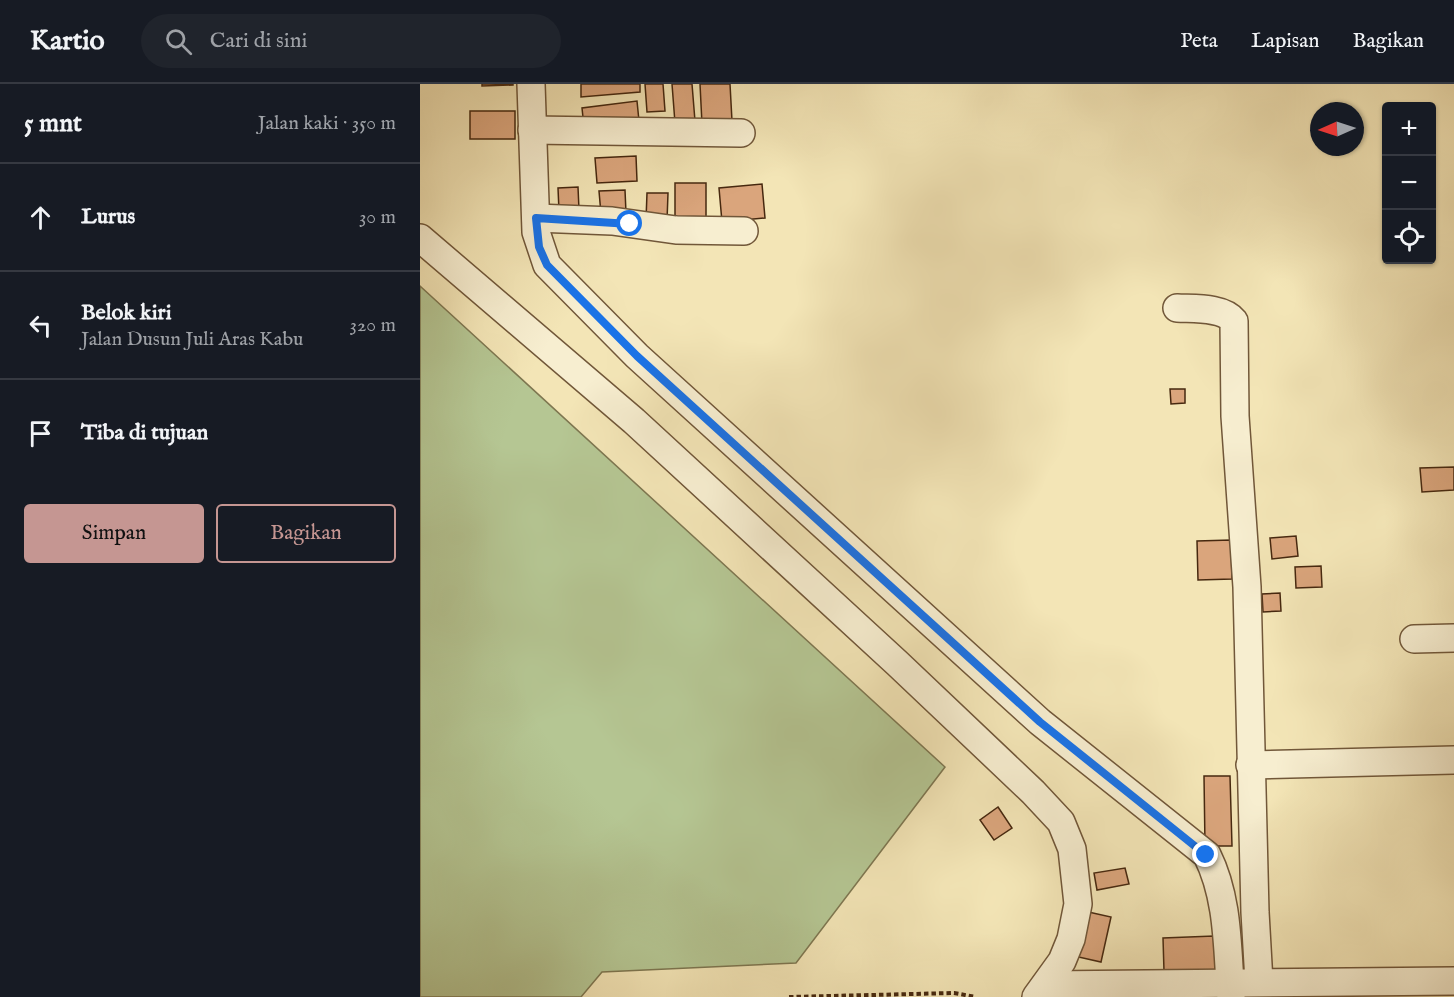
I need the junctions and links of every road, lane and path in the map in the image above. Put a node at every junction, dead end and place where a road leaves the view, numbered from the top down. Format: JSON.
{"nodes":[{"id":1,"x":531,"y":84,"type":"edge"},
{"id":2,"x":532,"y":130,"type":"junction"},
{"id":3,"x":741,"y":133,"type":"dead end"},
{"id":4,"x":536,"y":218,"type":"junction"},
{"id":5,"x":744,"y":231,"type":"dead end"},
{"id":6,"x":420,"y":238,"type":"edge"},
{"id":7,"x":1177,"y":308,"type":"dead end"},
{"id":8,"x":1454,"y":638,"type":"edge"},
{"id":9,"x":1414,"y":639,"type":"dead end"},
{"id":10,"x":1454,"y":760,"type":"edge"},
{"id":11,"x":1250,"y":765,"type":"junction"},
{"id":12,"x":1255,"y":912,"type":"junction"},
{"id":13,"x":1225,"y":913,"type":"junction"},
{"id":14,"x":1454,"y":981,"type":"edge"},
{"id":15,"x":1259,"y":982,"type":"junction"},
{"id":16,"x":1330,"y":989,"type":"edge"},
{"id":17,"x":1230,"y":990,"type":"edge"},
{"id":18,"x":1041,"y":991,"type":"edge"},
{"id":19,"x":1095,"y":991,"type":"edge"},
{"id":20,"x":789,"y":997,"type":"edge"},
{"id":21,"x":976,"y":997,"type":"edge"}],
"edges":[{"from":1,"to":2,"type":"street"},
{"from":2,"to":3,"type":"street"},
{"from":2,"to":4,"type":"street"},
{"from":4,"to":5,"type":"street"},
{"from":4,"to":13,"type":"street"},
{"from":6,"to":18,"type":"street"},
{"from":7,"to":11,"type":"street"},
{"from":8,"to":9,"type":"street"},
{"from":10,"to":11,"type":"street"},
{"from":11,"to":12,"type":"street"},
{"from":12,"to":13,"type":"street"},
{"from":12,"to":15,"type":"street"},
{"from":13,"to":17,"type":"street"},
{"from":14,"to":16,"type":"street"},
{"from":15,"to":16,"type":"street"},
{"from":15,"to":17,"type":"street"},
{"from":17,"to":19,"type":"street"},
{"from":18,"to":19,"type":"street"},
{"from":20,"to":21,"type":"path"}]}
